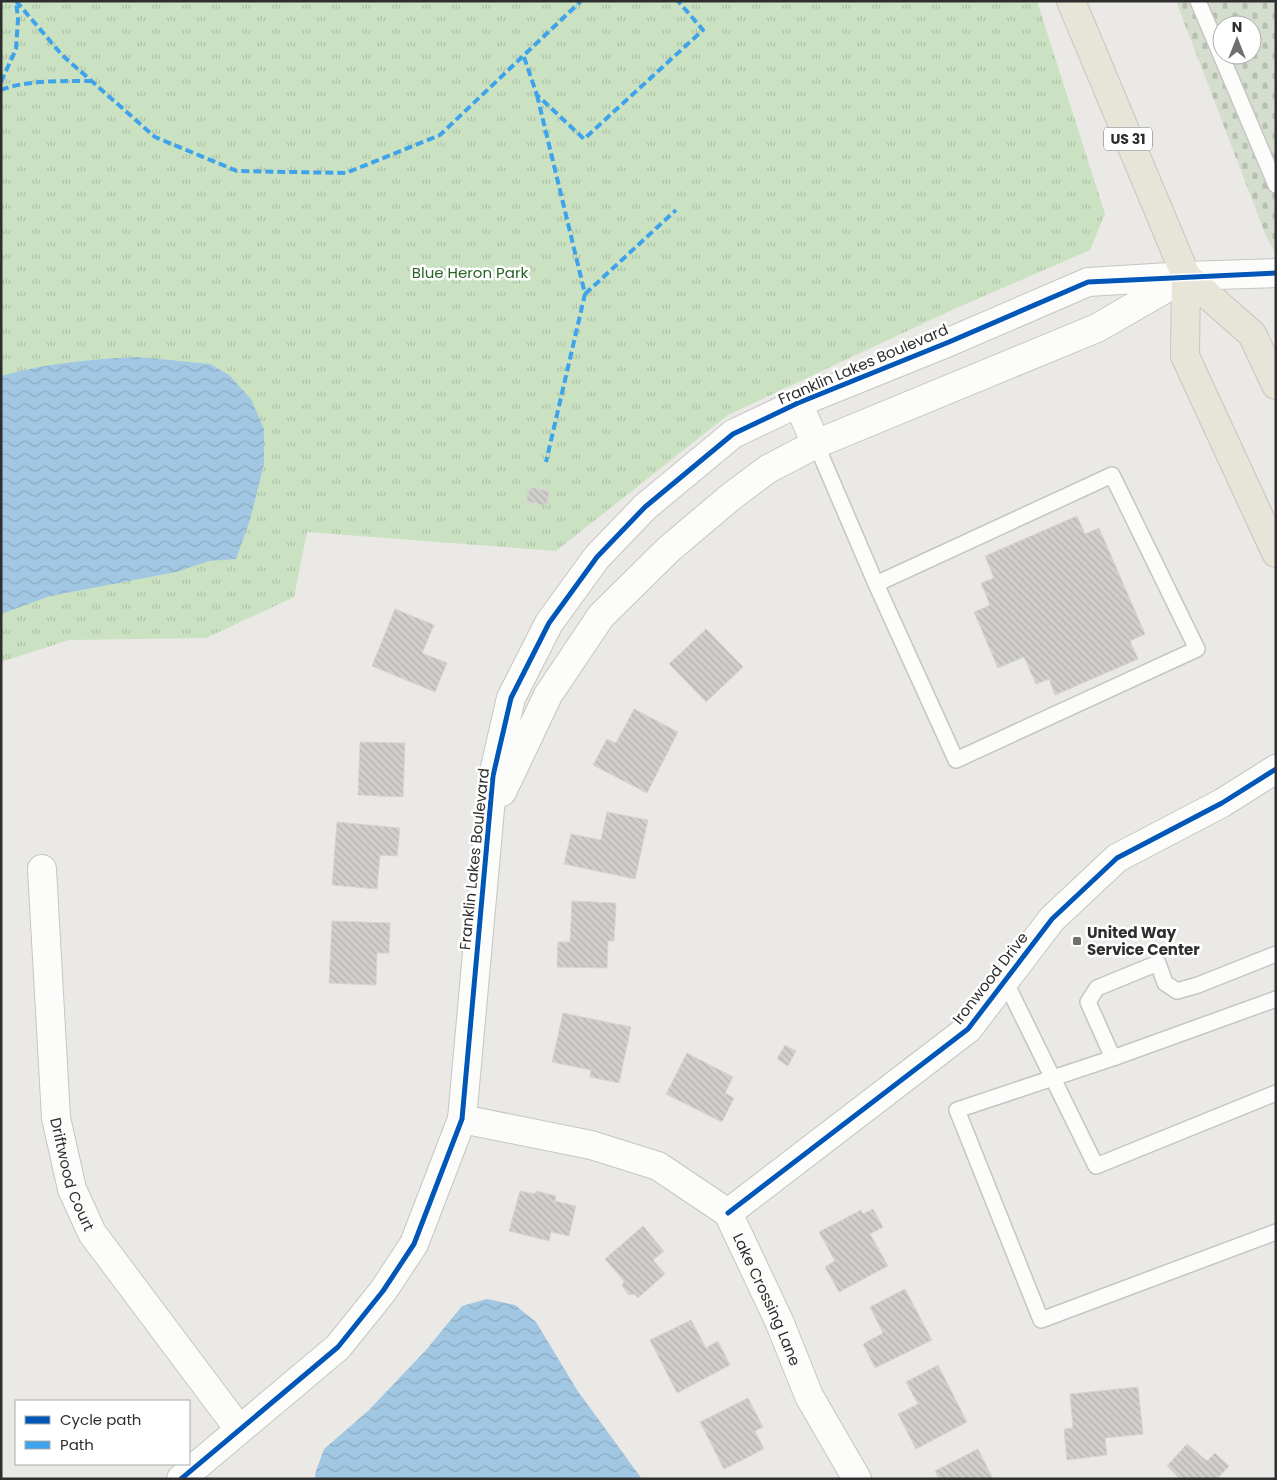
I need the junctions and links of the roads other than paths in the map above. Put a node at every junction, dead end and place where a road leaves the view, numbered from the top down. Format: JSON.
{"nodes":[{"id":1,"x":1071,"y":1,"type":"edge"},
{"id":2,"x":1198,"y":1,"type":"edge"},
{"id":3,"x":1276,"y":185,"type":"edge"},
{"id":4,"x":1276,"y":273,"type":"edge"},
{"id":5,"x":1186,"y":276,"type":"junction"},
{"id":6,"x":949,"y":342,"type":"junction"},
{"id":7,"x":965,"y":382,"type":"junction"},
{"id":8,"x":1276,"y":385,"type":"edge"},
{"id":9,"x":798,"y":403,"type":"junction"},
{"id":10,"x":816,"y":444,"type":"junction"},
{"id":11,"x":1276,"y":553,"type":"edge"},
{"id":12,"x":876,"y":584,"type":"junction"},
{"id":13,"x":1276,"y":769,"type":"edge"},
{"id":14,"x":487,"y":828,"type":"junction"},
{"id":15,"x":42,"y":870,"type":"dead end"},
{"id":16,"x":1276,"y":954,"type":"edge"},
{"id":17,"x":1005,"y":981,"type":"junction"},
{"id":18,"x":1276,"y":999,"type":"edge"},
{"id":19,"x":1112,"y":1058,"type":"junction"},
{"id":20,"x":1053,"y":1078,"type":"junction"},
{"id":21,"x":1276,"y":1093,"type":"edge"},
{"id":22,"x":462,"y":1119,"type":"junction"},
{"id":23,"x":728,"y":1213,"type":"junction"},
{"id":24,"x":1276,"y":1232,"type":"edge"},
{"id":25,"x":239,"y":1429,"type":"junction"},
{"id":26,"x":181,"y":1479,"type":"edge"},
{"id":27,"x":857,"y":1479,"type":"edge"}],
"edges":[{"from":1,"to":5,"type":"main road","number":"US 31"},
{"from":2,"to":3,"type":"lane"},
{"from":4,"to":5,"type":"street"},
{"from":5,"to":6,"type":"street","name":"Franklin Lakes Boulevard"},
{"from":5,"to":7,"type":"street","name":"Franklin Lakes Boulevard"},
{"from":5,"to":8,"type":"main road","number":"US 31"},
{"from":5,"to":11,"type":"main road","number":"US 31"},
{"from":6,"to":7,"type":"street"},
{"from":6,"to":9,"type":"street","name":"Franklin Lakes Boulevard"},
{"from":7,"to":10,"type":"street","name":"Franklin Lakes Boulevard"},
{"from":9,"to":10,"type":"street"},
{"from":9,"to":14,"type":"street","name":"Franklin Lakes Boulevard"},
{"from":10,"to":12,"type":"lane"},
{"from":10,"to":14,"type":"street","name":"Franklin Lakes Boulevard"},
{"from":12,"to":12,"type":"lane"},
{"from":13,"to":17,"type":"street","name":"Ironwood Drive"},
{"from":14,"to":22,"type":"street","name":"Franklin Lakes Boulevard"},
{"from":15,"to":25,"type":"street","name":"Driftwood Court"},
{"from":16,"to":19,"type":"lane"},
{"from":17,"to":20,"type":"lane"},
{"from":17,"to":23,"type":"street","name":"Ironwood Drive"},
{"from":18,"to":19,"type":"lane"},
{"from":19,"to":20,"type":"lane"},
{"from":20,"to":21,"type":"lane"},
{"from":20,"to":24,"type":"lane"},
{"from":22,"to":23,"type":"street"},
{"from":22,"to":25,"type":"street","name":"Franklin Lakes Boulevard"},
{"from":23,"to":27,"type":"street","name":"Lake Crossing Lane"},
{"from":25,"to":26,"type":"street","name":"Franklin Lakes Boulevard"}]}
